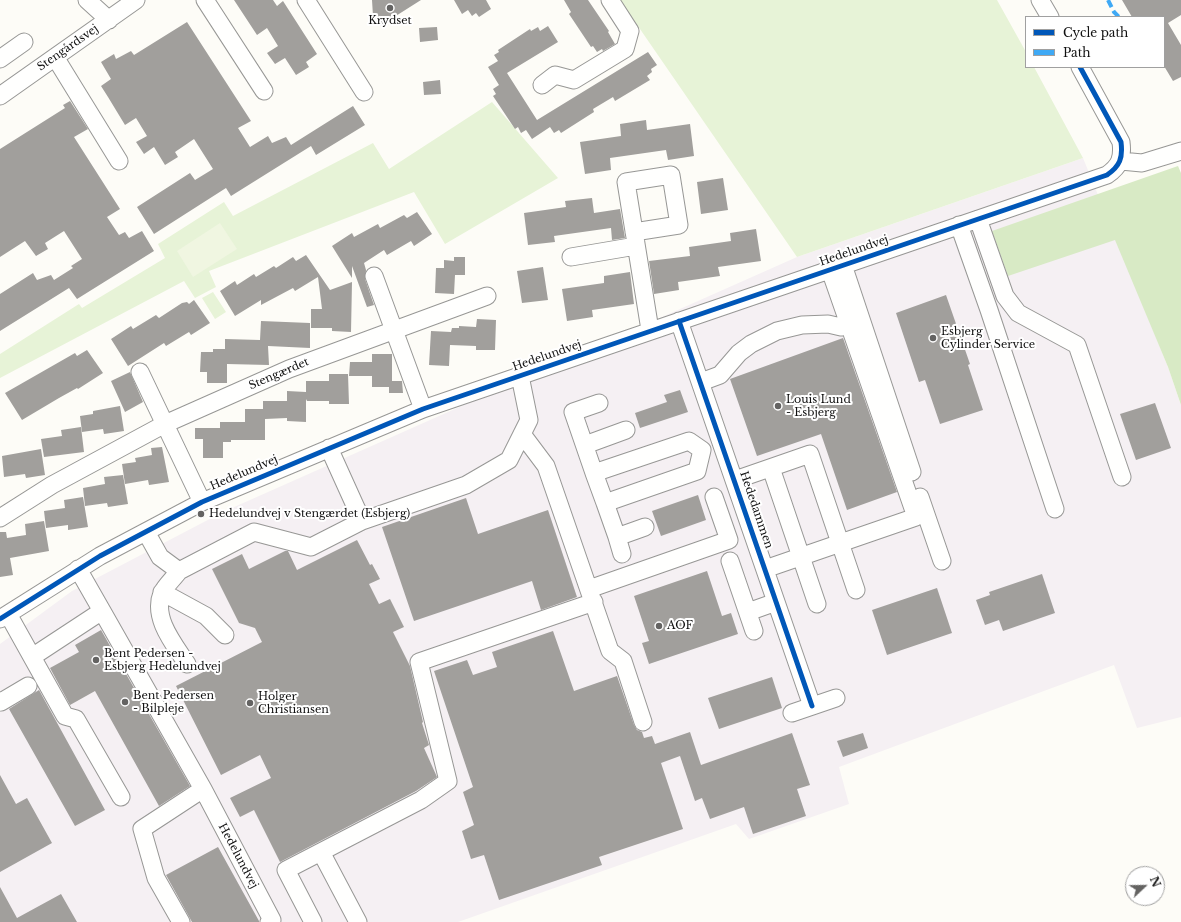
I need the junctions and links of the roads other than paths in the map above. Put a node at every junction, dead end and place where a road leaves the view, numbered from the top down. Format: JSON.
{"nodes":[{"id":1,"x":87,"y":0,"type":"edge"},
{"id":2,"x":136,"y":0,"type":"edge"},
{"id":3,"x":206,"y":0,"type":"edge"},
{"id":4,"x":306,"y":0,"type":"edge"},
{"id":5,"x":610,"y":0,"type":"edge"},
{"id":6,"x":1040,"y":0,"type":"edge"},
{"id":7,"x":1049,"y":16,"type":"edge"},
{"id":8,"x":109,"y":20,"type":"junction"},
{"id":9,"x":24,"y":42,"type":"dead end"},
{"id":10,"x":54,"y":57,"type":"junction"},
{"id":11,"x":0,"y":59,"type":"edge"},
{"id":12,"x":1081,"y":68,"type":"edge"},
{"id":13,"x":542,"y":84,"type":"dead end"},
{"id":14,"x":264,"y":91,"type":"dead end"},
{"id":15,"x":364,"y":92,"type":"dead end"},
{"id":16,"x":0,"y":96,"type":"edge"},
{"id":17,"x":1181,"y":151,"type":"edge"},
{"id":18,"x":119,"y":161,"type":"dead end"},
{"id":19,"x":1121,"y":161,"type":"junction"},
{"id":20,"x":978,"y":218,"type":"junction"},
{"id":21,"x":959,"y":226,"type":"junction"},
{"id":22,"x":571,"y":257,"type":"dead end"},
{"id":23,"x":836,"y":267,"type":"junction"},
{"id":24,"x":374,"y":276,"type":"dead end"},
{"id":25,"x":486,"y":296,"type":"dead end"},
{"id":26,"x":679,"y":321,"type":"junction"},
{"id":27,"x":849,"y":324,"type":"junction"},
{"id":28,"x":394,"y":329,"type":"junction"},
{"id":29,"x":650,"y":330,"type":"junction"},
{"id":30,"x":140,"y":372,"type":"dead end"},
{"id":31,"x":520,"y":376,"type":"junction"},
{"id":32,"x":701,"y":382,"type":"junction"},
{"id":33,"x":599,"y":403,"type":"dead end"},
{"id":34,"x":423,"y":409,"type":"junction"},
{"id":35,"x":165,"y":424,"type":"junction"},
{"id":36,"x":626,"y":430,"type":"dead end"},
{"id":37,"x":522,"y":434,"type":"junction"},
{"id":38,"x":722,"y":443,"type":"junction"},
{"id":39,"x":585,"y":445,"type":"junction"},
{"id":40,"x":329,"y":448,"type":"junction"},
{"id":41,"x":702,"y":450,"type":"junction"},
{"id":42,"x":772,"y":468,"type":"junction"},
{"id":43,"x":594,"y":473,"type":"junction"},
{"id":44,"x":1122,"y":477,"type":"dead end"},
{"id":45,"x":735,"y":480,"type":"junction"},
{"id":46,"x":714,"y":497,"type":"dead end"},
{"id":47,"x":202,"y":502,"type":"junction"},
{"id":48,"x":606,"y":503,"type":"junction"},
{"id":49,"x":1055,"y":509,"type":"dead end"},
{"id":50,"x":745,"y":510,"type":"junction"},
{"id":51,"x":0,"y":518,"type":"edge"},
{"id":52,"x":721,"y":518,"type":"junction"},
{"id":53,"x":362,"y":521,"type":"junction"},
{"id":54,"x":645,"y":527,"type":"dead end"},
{"id":55,"x":146,"y":532,"type":"junction"},
{"id":56,"x":617,"y":537,"type":"junction"},
{"id":57,"x":840,"y":543,"type":"junction"},
{"id":58,"x":622,"y":554,"type":"dead end"},
{"id":59,"x":801,"y":557,"type":"junction"},
{"id":60,"x":942,"y":560,"type":"dead end"},
{"id":61,"x":730,"y":561,"type":"dead end"},
{"id":62,"x":78,"y":569,"type":"junction"},
{"id":63,"x":765,"y":569,"type":"junction"},
{"id":64,"x":179,"y":571,"type":"junction"},
{"id":65,"x":856,"y":590,"type":"dead end"},
{"id":66,"x":162,"y":592,"type":"junction"},
{"id":67,"x":592,"y":595,"type":"junction"},
{"id":68,"x":776,"y":602,"type":"junction"},
{"id":69,"x":817,"y":604,"type":"dead end"},
{"id":70,"x":102,"y":611,"type":"junction"},
{"id":71,"x":748,"y":612,"type":"junction"},
{"id":72,"x":4,"y":617,"type":"edge"},
{"id":73,"x":754,"y":631,"type":"dead end"},
{"id":74,"x":225,"y":635,"type":"dead end"},
{"id":75,"x":32,"y":656,"type":"junction"},
{"id":76,"x":187,"y":664,"type":"dead end"},
{"id":77,"x":28,"y":686,"type":"dead end"},
{"id":78,"x":836,"y":698,"type":"dead end"},
{"id":79,"x":0,"y":701,"type":"edge"},
{"id":80,"x":812,"y":706,"type":"junction"},
{"id":81,"x":792,"y":713,"type":"dead end"},
{"id":82,"x":643,"y":722,"type":"dead end"},
{"id":83,"x":203,"y":789,"type":"junction"},
{"id":84,"x":121,"y":797,"type":"dead end"},
{"id":85,"x":321,"y":852,"type":"junction"},
{"id":86,"x":181,"y":922,"type":"edge"},
{"id":87,"x":269,"y":922,"type":"edge"},
{"id":88,"x":313,"y":922,"type":"edge"},
{"id":89,"x":358,"y":922,"type":"edge"}],
"edges":[{"from":1,"to":8,"type":"street"},
{"from":2,"to":8,"type":"street","name":"Stengårdsvej"},
{"from":3,"to":14,"type":"street"},
{"from":4,"to":15,"type":"street"},
{"from":5,"to":13,"type":"street"},
{"from":6,"to":7,"type":"street"},
{"from":8,"to":10,"type":"street","name":"Stengårdsvej"},
{"from":9,"to":11,"type":"street"},
{"from":10,"to":16,"type":"street","name":"Stengårdsvej"},
{"from":10,"to":18,"type":"street"},
{"from":12,"to":19,"type":"street"},
{"from":17,"to":19,"type":"street"},
{"from":19,"to":20,"type":"street","name":"Hedelundvej"},
{"from":20,"to":21,"type":"street","name":"Hedelundvej"},
{"from":20,"to":44,"type":"street"},
{"from":21,"to":23,"type":"street","name":"Hedelundvej"},
{"from":21,"to":49,"type":"street"},
{"from":22,"to":29,"type":"street"},
{"from":23,"to":26,"type":"street","name":"Hedelundvej"},
{"from":23,"to":27,"type":"street"},
{"from":23,"to":60,"type":"street"},
{"from":24,"to":28,"type":"street"},
{"from":25,"to":28,"type":"street","name":"Stengærdet"},
{"from":26,"to":29,"type":"street","name":"Hedelundvej"},
{"from":26,"to":32,"type":"street","name":"Hededammen"},
{"from":27,"to":32,"type":"street"},
{"from":27,"to":57,"type":"street"},
{"from":28,"to":34,"type":"street"},
{"from":28,"to":35,"type":"street","name":"Stengærdet"},
{"from":29,"to":31,"type":"street","name":"Hedelundvej"},
{"from":30,"to":35,"type":"street"},
{"from":31,"to":34,"type":"street","name":"Hedelundvej"},
{"from":31,"to":37,"type":"street","name":"Hedelundvej"},
{"from":32,"to":38,"type":"street","name":"Hededammen"},
{"from":33,"to":39,"type":"street"},
{"from":34,"to":40,"type":"street","name":"Hedelundvej"},
{"from":35,"to":47,"type":"street"},
{"from":35,"to":51,"type":"street","name":"Stengærdet"},
{"from":36,"to":39,"type":"street"},
{"from":37,"to":53,"type":"street","name":"Hedelundvej"},
{"from":37,"to":67,"type":"street"},
{"from":38,"to":41,"type":"street"},
{"from":38,"to":45,"type":"street","name":"Hededammen"},
{"from":39,"to":43,"type":"street"},
{"from":40,"to":47,"type":"street","name":"Hedelundvej"},
{"from":40,"to":53,"type":"street"},
{"from":41,"to":43,"type":"street"},
{"from":41,"to":48,"type":"street"},
{"from":42,"to":45,"type":"street"},
{"from":42,"to":57,"type":"street"},
{"from":42,"to":59,"type":"street"},
{"from":43,"to":48,"type":"street"},
{"from":45,"to":50,"type":"street","name":"Hededammen"},
{"from":46,"to":52,"type":"street"},
{"from":47,"to":55,"type":"street","name":"Hedelundvej"},
{"from":48,"to":56,"type":"street"},
{"from":50,"to":52,"type":"street"},
{"from":50,"to":63,"type":"street","name":"Hededammen"},
{"from":52,"to":67,"type":"street"},
{"from":53,"to":64,"type":"street","name":"Hedelundvej"},
{"from":54,"to":56,"type":"street"},
{"from":55,"to":62,"type":"street","name":"Hedelundvej"},
{"from":55,"to":64,"type":"street"},
{"from":56,"to":58,"type":"street"},
{"from":57,"to":59,"type":"street"},
{"from":57,"to":65,"type":"street"},
{"from":59,"to":63,"type":"street"},
{"from":59,"to":69,"type":"street"},
{"from":61,"to":71,"type":"street"},
{"from":62,"to":70,"type":"street","name":"Hedelundvej"},
{"from":62,"to":72,"type":"street","name":"Hedelundvej"},
{"from":63,"to":68,"type":"street","name":"Hededammen"},
{"from":64,"to":66,"type":"street"},
{"from":66,"to":74,"type":"street"},
{"from":66,"to":76,"type":"street"},
{"from":67,"to":82,"type":"street"},
{"from":67,"to":85,"type":"street"},
{"from":68,"to":71,"type":"street"},
{"from":68,"to":80,"type":"street","name":"Hededammen"},
{"from":70,"to":75,"type":"street"},
{"from":70,"to":83,"type":"street","name":"Hedelundvej"},
{"from":71,"to":73,"type":"street"},
{"from":72,"to":75,"type":"street","name":"Hedelundvej"},
{"from":75,"to":84,"type":"street","name":"Hedelundvej"},
{"from":77,"to":79,"type":"street"},
{"from":78,"to":80,"type":"street"},
{"from":80,"to":81,"type":"street"},
{"from":83,"to":86,"type":"street"},
{"from":83,"to":87,"type":"street","name":"Hedelundvej"},
{"from":85,"to":88,"type":"street"},
{"from":85,"to":89,"type":"street"}]}
